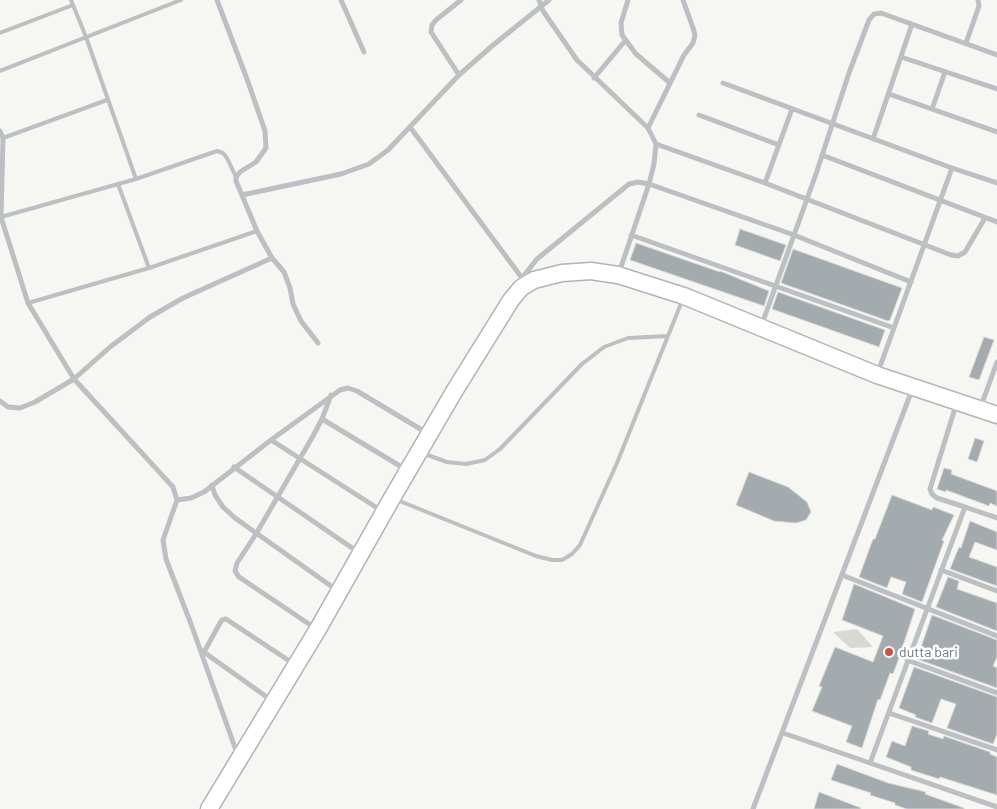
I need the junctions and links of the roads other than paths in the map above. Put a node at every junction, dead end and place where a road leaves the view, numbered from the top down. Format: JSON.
{"nodes":[{"id":1,"x":70,"y":0,"type":"edge"},
{"id":2,"x":181,"y":0,"type":"edge"},
{"id":3,"x":217,"y":0,"type":"edge"},
{"id":4,"x":341,"y":0,"type":"edge"},
{"id":5,"x":461,"y":0,"type":"edge"},
{"id":6,"x":549,"y":0,"type":"edge"},
{"id":7,"x":628,"y":0,"type":"edge"},
{"id":8,"x":683,"y":0,"type":"edge"},
{"id":9,"x":978,"y":0,"type":"edge"},
{"id":10,"x":540,"y":3,"type":"edge"},
{"id":11,"x":73,"y":5,"type":"junction"},
{"id":12,"x":912,"y":24,"type":"junction"},
{"id":13,"x":0,"y":33,"type":"edge"},
{"id":14,"x":86,"y":38,"type":"junction"},
{"id":15,"x":625,"y":41,"type":"junction"},
{"id":16,"x":966,"y":43,"type":"junction"},
{"id":17,"x":364,"y":52,"type":"dead end"},
{"id":18,"x":997,"y":55,"type":"edge"},
{"id":19,"x":901,"y":57,"type":"junction"},
{"id":20,"x":0,"y":70,"type":"edge"},
{"id":21,"x":945,"y":72,"type":"junction"},
{"id":22,"x":459,"y":75,"type":"junction"},
{"id":23,"x":594,"y":78,"type":"junction"},
{"id":24,"x":723,"y":83,"type":"dead end"},
{"id":25,"x":670,"y":84,"type":"junction"},
{"id":26,"x":997,"y":89,"type":"edge"},
{"id":27,"x":889,"y":94,"type":"junction"},
{"id":28,"x":107,"y":100,"type":"junction"},
{"id":29,"x":792,"y":109,"type":"junction"},
{"id":30,"x":932,"y":109,"type":"junction"},
{"id":31,"x":698,"y":115,"type":"dead end"},
{"id":32,"x":832,"y":124,"type":"junction"},
{"id":33,"x":410,"y":127,"type":"junction"},
{"id":34,"x":648,"y":128,"type":"junction"},
{"id":35,"x":0,"y":131,"type":"edge"},
{"id":36,"x":997,"y":132,"type":"edge"},
{"id":37,"x":3,"y":138,"type":"junction"},
{"id":38,"x":873,"y":139,"type":"junction"},
{"id":39,"x":656,"y":144,"type":"junction"},
{"id":40,"x":779,"y":144,"type":"junction"},
{"id":41,"x":822,"y":155,"type":"junction"},
{"id":42,"x":1,"y":168,"type":"edge"},
{"id":43,"x":952,"y":168,"type":"junction"},
{"id":44,"x":236,"y":177,"type":"junction"},
{"id":45,"x":136,"y":179,"type":"junction"},
{"id":46,"x":765,"y":183,"type":"junction"},
{"id":47,"x":997,"y":183,"type":"edge"},
{"id":48,"x":118,"y":184,"type":"junction"},
{"id":49,"x":649,"y":184,"type":"junction"},
{"id":50,"x":242,"y":195,"type":"junction"},
{"id":51,"x":807,"y":199,"type":"junction"},
{"id":52,"x":940,"y":201,"type":"junction"},
{"id":53,"x":1,"y":217,"type":"edge"},
{"id":54,"x":985,"y":218,"type":"junction"},
{"id":55,"x":997,"y":222,"type":"edge"},
{"id":56,"x":257,"y":231,"type":"junction"},
{"id":57,"x":631,"y":235,"type":"junction"},
{"id":58,"x":794,"y":235,"type":"junction"},
{"id":59,"x":925,"y":244,"type":"junction"},
{"id":60,"x":272,"y":258,"type":"junction"},
{"id":61,"x":149,"y":268,"type":"junction"},
{"id":62,"x":618,"y":275,"type":"junction"},
{"id":63,"x":911,"y":282,"type":"junction"},
{"id":64,"x":522,"y":283,"type":"junction"},
{"id":65,"x":775,"y":286,"type":"junction"},
{"id":66,"x":684,"y":296,"type":"junction"},
{"id":67,"x":28,"y":303,"type":"junction"},
{"id":68,"x":761,"y":327,"type":"junction"},
{"id":69,"x":894,"y":328,"type":"junction"},
{"id":70,"x":668,"y":336,"type":"junction"},
{"id":71,"x":318,"y":343,"type":"dead end"},
{"id":72,"x":997,"y":362,"type":"edge"},
{"id":73,"x":877,"y":375,"type":"junction"},
{"id":74,"x":74,"y":379,"type":"junction"},
{"id":75,"x":990,"y":383,"type":"junction"},
{"id":76,"x":997,"y":385,"type":"edge"},
{"id":77,"x":913,"y":387,"type":"junction"},
{"id":78,"x":331,"y":396,"type":"junction"},
{"id":79,"x":0,"y":401,"type":"edge"},
{"id":80,"x":957,"y":401,"type":"junction"},
{"id":81,"x":980,"y":409,"type":"junction"},
{"id":82,"x":997,"y":414,"type":"edge"},
{"id":83,"x":322,"y":419,"type":"junction"},
{"id":84,"x":429,"y":435,"type":"junction"},
{"id":85,"x":271,"y":440,"type":"junction"},
{"id":86,"x":420,"y":452,"type":"junction"},
{"id":87,"x":300,"y":460,"type":"junction"},
{"id":88,"x":234,"y":467,"type":"junction"},
{"id":89,"x":408,"y":471,"type":"junction"},
{"id":90,"x":212,"y":485,"type":"junction"},
{"id":91,"x":278,"y":497,"type":"junction"},
{"id":92,"x":392,"y":498,"type":"junction"},
{"id":93,"x":177,"y":500,"type":"junction"},
{"id":94,"x":965,"y":507,"type":"junction"},
{"id":95,"x":383,"y":512,"type":"junction"},
{"id":96,"x":997,"y":518,"type":"edge"},
{"id":97,"x":256,"y":534,"type":"junction"},
{"id":98,"x":361,"y":554,"type":"junction"},
{"id":99,"x":941,"y":570,"type":"junction"},
{"id":100,"x":842,"y":575,"type":"junction"},
{"id":101,"x":339,"y":592,"type":"junction"},
{"id":102,"x":997,"y":592,"type":"edge"},
{"id":103,"x":926,"y":609,"type":"junction"},
{"id":104,"x":318,"y":630,"type":"junction"},
{"id":105,"x":997,"y":636,"type":"edge"},
{"id":106,"x":202,"y":651,"type":"junction"},
{"id":107,"x":907,"y":660,"type":"junction"},
{"id":108,"x":296,"y":666,"type":"junction"},
{"id":109,"x":997,"y":693,"type":"edge"},
{"id":110,"x":274,"y":702,"type":"junction"},
{"id":111,"x":889,"y":713,"type":"junction"},
{"id":112,"x":783,"y":733,"type":"junction"},
{"id":113,"x":997,"y":750,"type":"edge"},
{"id":114,"x":239,"y":758,"type":"junction"},
{"id":115,"x":870,"y":763,"type":"junction"},
{"id":116,"x":997,"y":807,"type":"edge"},
{"id":117,"x":209,"y":809,"type":"edge"},
{"id":118,"x":753,"y":809,"type":"edge"}],
"edges":[{"from":1,"to":11,"type":"lane"},
{"from":2,"to":14,"type":"lane"},
{"from":3,"to":44,"type":"street"},
{"from":4,"to":17,"type":"street"},
{"from":5,"to":22,"type":"street"},
{"from":6,"to":10,"type":"street"},
{"from":7,"to":15,"type":"street"},
{"from":8,"to":25,"type":"street"},
{"from":9,"to":16,"type":"street"},
{"from":10,"to":22,"type":"street"},
{"from":10,"to":23,"type":"street"},
{"from":11,"to":13,"type":"lane"},
{"from":11,"to":14,"type":"lane"},
{"from":12,"to":16,"type":"street"},
{"from":12,"to":19,"type":"street"},
{"from":12,"to":32,"type":"street"},
{"from":14,"to":20,"type":"lane"},
{"from":14,"to":28,"type":"lane"},
{"from":15,"to":23,"type":"street"},
{"from":15,"to":25,"type":"street"},
{"from":16,"to":18,"type":"street"},
{"from":19,"to":21,"type":"street"},
{"from":19,"to":27,"type":"street"},
{"from":21,"to":26,"type":"street"},
{"from":21,"to":30,"type":"street"},
{"from":22,"to":33,"type":"street"},
{"from":23,"to":34,"type":"street"},
{"from":24,"to":29,"type":"street"},
{"from":25,"to":34,"type":"street"},
{"from":27,"to":30,"type":"street"},
{"from":27,"to":38,"type":"street"},
{"from":28,"to":37,"type":"lane"},
{"from":28,"to":45,"type":"lane"},
{"from":29,"to":32,"type":"street"},
{"from":29,"to":40,"type":"street"},
{"from":30,"to":36,"type":"street"},
{"from":31,"to":40,"type":"street"},
{"from":32,"to":38,"type":"street"},
{"from":32,"to":41,"type":"street"},
{"from":33,"to":50,"type":"street"},
{"from":33,"to":64,"type":"street"},
{"from":34,"to":39,"type":"street"},
{"from":35,"to":37,"type":"street"},
{"from":37,"to":42,"type":"street"},
{"from":38,"to":43,"type":"street"},
{"from":39,"to":46,"type":"street"},
{"from":39,"to":49,"type":"street"},
{"from":40,"to":46,"type":"street"},
{"from":41,"to":51,"type":"street"},
{"from":41,"to":52,"type":"street"},
{"from":42,"to":53,"type":"street"},
{"from":43,"to":47,"type":"street"},
{"from":43,"to":52,"type":"street"},
{"from":44,"to":45,"type":"lane"},
{"from":44,"to":50,"type":"street"},
{"from":45,"to":48,"type":"lane"},
{"from":46,"to":51,"type":"street"},
{"from":48,"to":53,"type":"lane"},
{"from":48,"to":61,"type":"lane"},
{"from":49,"to":57,"type":"street"},
{"from":49,"to":58,"type":"street"},
{"from":49,"to":64,"type":"street"},
{"from":50,"to":56,"type":"street"},
{"from":51,"to":58,"type":"street"},
{"from":51,"to":59,"type":"street"},
{"from":52,"to":54,"type":"street"},
{"from":52,"to":59,"type":"street"},
{"from":53,"to":67,"type":"street"},
{"from":54,"to":55,"type":"street"},
{"from":54,"to":59,"type":"street"},
{"from":56,"to":60,"type":"street"},
{"from":56,"to":61,"type":"lane"},
{"from":57,"to":62,"type":"street"},
{"from":57,"to":65,"type":"street"},
{"from":58,"to":63,"type":"street"},
{"from":58,"to":65,"type":"street"},
{"from":59,"to":63,"type":"street"},
{"from":60,"to":71,"type":"street"},
{"from":60,"to":74,"type":"street"},
{"from":61,"to":67,"type":"lane"},
{"from":62,"to":64,"type":"street"},
{"from":62,"to":66,"type":"street"},
{"from":63,"to":69,"type":"street"},
{"from":64,"to":84,"type":"street"},
{"from":65,"to":68,"type":"street"},
{"from":65,"to":69,"type":"street"},
{"from":66,"to":68,"type":"street"},
{"from":66,"to":70,"type":"lane"},
{"from":67,"to":74,"type":"street"},
{"from":68,"to":73,"type":"street"},
{"from":69,"to":73,"type":"street"},
{"from":70,"to":86,"type":"lane"},
{"from":70,"to":92,"type":"lane"},
{"from":72,"to":75,"type":"street"},
{"from":73,"to":77,"type":"street"},
{"from":74,"to":79,"type":"street"},
{"from":74,"to":93,"type":"street"},
{"from":75,"to":76,"type":"street"},
{"from":75,"to":81,"type":"street"},
{"from":77,"to":80,"type":"street"},
{"from":77,"to":100,"type":"street"},
{"from":78,"to":83,"type":"street"},
{"from":78,"to":84,"type":"street"},
{"from":78,"to":85,"type":"street"},
{"from":80,"to":81,"type":"street"},
{"from":80,"to":94,"type":"street"},
{"from":81,"to":82,"type":"street"},
{"from":83,"to":87,"type":"street"},
{"from":83,"to":89,"type":"street"},
{"from":84,"to":86,"type":"street"},
{"from":85,"to":87,"type":"street"},
{"from":85,"to":88,"type":"street"},
{"from":86,"to":89,"type":"street"},
{"from":87,"to":91,"type":"street"},
{"from":87,"to":95,"type":"street"},
{"from":88,"to":90,"type":"street"},
{"from":88,"to":91,"type":"street"},
{"from":89,"to":92,"type":"street"},
{"from":90,"to":93,"type":"street"},
{"from":90,"to":97,"type":"street"},
{"from":91,"to":97,"type":"street"},
{"from":91,"to":98,"type":"street"},
{"from":92,"to":95,"type":"street"},
{"from":93,"to":106,"type":"street"},
{"from":94,"to":96,"type":"street"},
{"from":94,"to":99,"type":"street"},
{"from":95,"to":98,"type":"street"},
{"from":97,"to":101,"type":"street"},
{"from":97,"to":104,"type":"street"},
{"from":98,"to":101,"type":"street"},
{"from":99,"to":102,"type":"street"},
{"from":99,"to":103,"type":"street"},
{"from":100,"to":103,"type":"street"},
{"from":100,"to":112,"type":"street"},
{"from":101,"to":104,"type":"street"},
{"from":103,"to":105,"type":"street"},
{"from":103,"to":107,"type":"street"},
{"from":104,"to":108,"type":"street"},
{"from":106,"to":108,"type":"street"},
{"from":106,"to":110,"type":"street"},
{"from":106,"to":114,"type":"street"},
{"from":107,"to":109,"type":"street"},
{"from":107,"to":111,"type":"street"},
{"from":108,"to":110,"type":"street"},
{"from":110,"to":114,"type":"street"},
{"from":111,"to":113,"type":"street"},
{"from":111,"to":115,"type":"street"},
{"from":112,"to":115,"type":"street"},
{"from":112,"to":118,"type":"street"},
{"from":114,"to":117,"type":"street"},
{"from":115,"to":116,"type":"street"}]}
